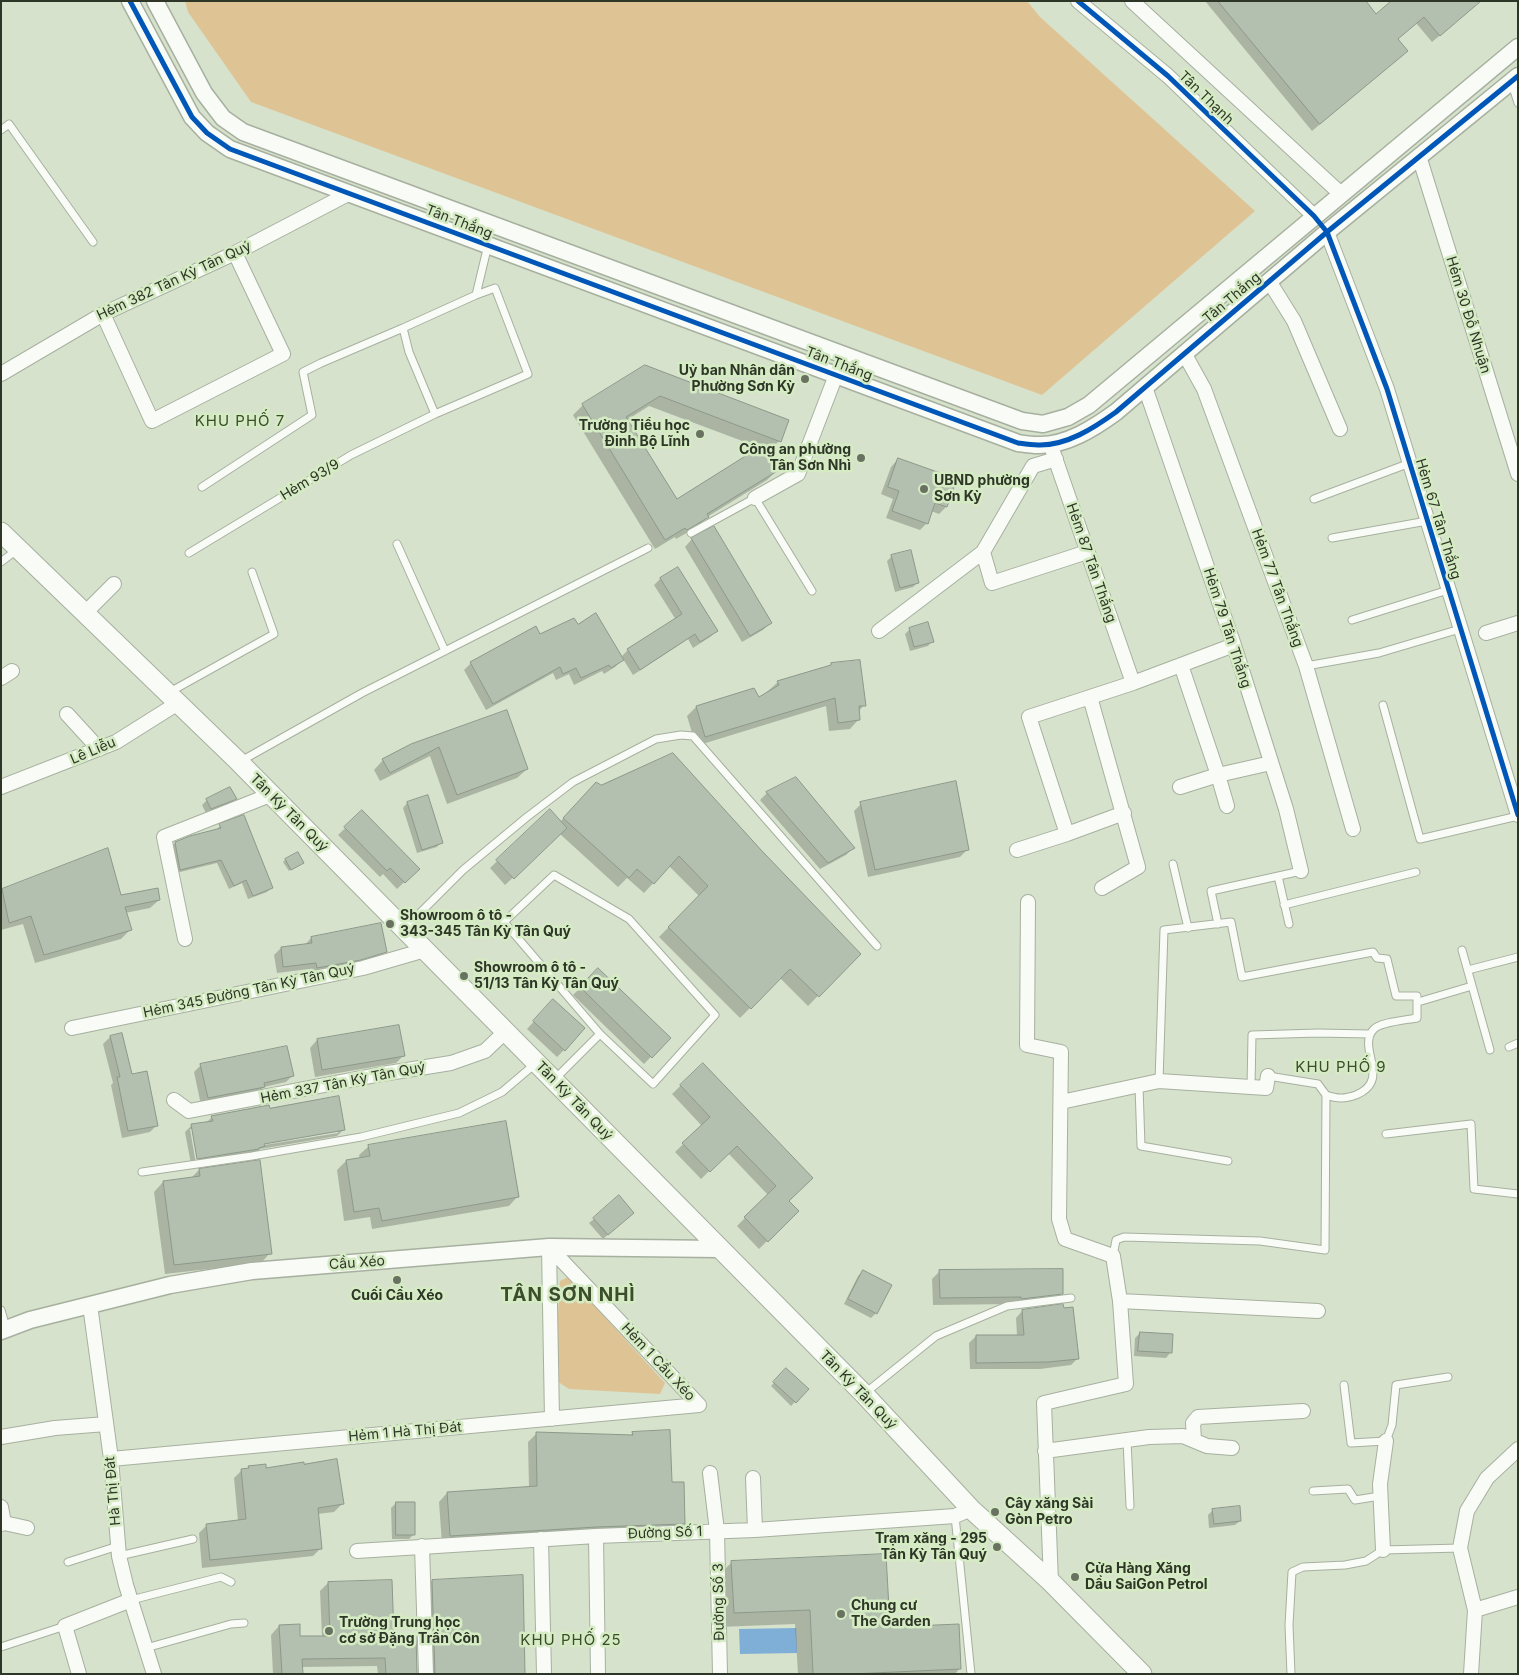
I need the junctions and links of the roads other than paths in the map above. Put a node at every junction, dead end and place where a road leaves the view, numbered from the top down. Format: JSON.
{"nodes":[{"id":1,"x":130,"y":1,"type":"edge"},
{"id":2,"x":155,"y":1,"type":"edge"},
{"id":3,"x":1078,"y":1,"type":"edge"},
{"id":4,"x":1132,"y":1,"type":"edge"},
{"id":5,"x":1518,"y":48,"type":"edge"},
{"id":6,"x":1514,"y":78,"type":"edge"},
{"id":7,"x":1518,"y":103,"type":"edge"},
{"id":8,"x":1,"y":130,"type":"edge"},
{"id":9,"x":1418,"y":156,"type":"junction"},
{"id":10,"x":350,"y":193,"type":"junction"},
{"id":11,"x":1341,"y":194,"type":"junction"},
{"id":12,"x":1356,"y":208,"type":"junction"},
{"id":13,"x":1314,"y":216,"type":"junction"},
{"id":14,"x":1327,"y":232,"type":"junction"},
{"id":15,"x":93,"y":242,"type":"dead end"},
{"id":16,"x":488,"y":245,"type":"junction"},
{"id":17,"x":235,"y":254,"type":"junction"},
{"id":18,"x":1269,"y":281,"type":"junction"},
{"id":19,"x":476,"y":295,"type":"junction"},
{"id":20,"x":104,"y":314,"type":"junction"},
{"id":21,"x":402,"y":328,"type":"junction"},
{"id":22,"x":1184,"y":353,"type":"junction"},
{"id":23,"x":1130,"y":371,"type":"junction"},
{"id":24,"x":1,"y":374,"type":"edge"},
{"id":25,"x":836,"y":375,"type":"junction"},
{"id":26,"x":1146,"y":387,"type":"junction"},
{"id":27,"x":435,"y":414,"type":"junction"},
{"id":28,"x":1043,"y":424,"type":"junction"},
{"id":29,"x":1340,"y":429,"type":"dead end"},
{"id":30,"x":1053,"y":451,"type":"junction"},
{"id":31,"x":1410,"y":463,"type":"junction"},
{"id":32,"x":1518,"y":474,"type":"edge"},
{"id":33,"x":202,"y":487,"type":"dead end"},
{"id":34,"x":755,"y":498,"type":"junction"},
{"id":35,"x":1314,"y":499,"type":"dead end"},
{"id":36,"x":1427,"y":521,"type":"junction"},
{"id":37,"x":1,"y":532,"type":"edge"},
{"id":38,"x":691,"y":533,"type":"dead end"},
{"id":39,"x":1332,"y":538,"type":"dead end"},
{"id":40,"x":397,"y":544,"type":"dead end"},
{"id":41,"x":648,"y":548,"type":"dead end"},
{"id":42,"x":19,"y":549,"type":"junction"},
{"id":43,"x":982,"y":552,"type":"junction"},
{"id":44,"x":1087,"y":552,"type":"junction"},
{"id":45,"x":189,"y":553,"type":"dead end"},
{"id":46,"x":1,"y":562,"type":"edge"},
{"id":47,"x":252,"y":572,"type":"dead end"},
{"id":48,"x":114,"y":584,"type":"dead end"},
{"id":49,"x":1448,"y":590,"type":"junction"},
{"id":50,"x":812,"y":591,"type":"dead end"},
{"id":51,"x":85,"y":614,"type":"junction"},
{"id":52,"x":1352,"y":620,"type":"dead end"},
{"id":53,"x":1518,"y":623,"type":"edge"},
{"id":54,"x":1460,"y":629,"type":"junction"},
{"id":55,"x":879,"y":631,"type":"dead end"},
{"id":56,"x":1486,"y":633,"type":"dead end"},
{"id":57,"x":1234,"y":645,"type":"junction"},
{"id":58,"x":445,"y":650,"type":"junction"},
{"id":59,"x":1182,"y":665,"type":"junction"},
{"id":60,"x":1306,"y":666,"type":"junction"},
{"id":61,"x":1133,"y":683,"type":"junction"},
{"id":62,"x":1090,"y":697,"type":"junction"},
{"id":63,"x":173,"y":698,"type":"junction"},
{"id":64,"x":1383,"y":706,"type":"dead end"},
{"id":65,"x":67,"y":714,"type":"dead end"},
{"id":66,"x":99,"y":749,"type":"junction"},
{"id":67,"x":239,"y":762,"type":"junction"},
{"id":68,"x":1271,"y":763,"type":"junction"},
{"id":69,"x":1218,"y":775,"type":"junction"},
{"id":70,"x":1,"y":787,"type":"edge"},
{"id":71,"x":1180,"y":787,"type":"dead end"},
{"id":72,"x":270,"y":795,"type":"junction"},
{"id":73,"x":1227,"y":806,"type":"dead end"},
{"id":74,"x":1124,"y":813,"type":"junction"},
{"id":75,"x":1518,"y":816,"type":"edge"},
{"id":76,"x":1353,"y":829,"type":"dead end"},
{"id":77,"x":1067,"y":834,"type":"junction"},
{"id":78,"x":1017,"y":850,"type":"dead end"},
{"id":79,"x":1173,"y":864,"type":"dead end"},
{"id":80,"x":1301,"y":871,"type":"joint"},
{"id":81,"x":1416,"y":872,"type":"dead end"},
{"id":82,"x":1278,"y":876,"type":"junction"},
{"id":83,"x":1102,"y":888,"type":"dead end"},
{"id":84,"x":1028,"y":902,"type":"dead end"},
{"id":85,"x":1284,"y":905,"type":"junction"},
{"id":86,"x":1218,"y":924,"type":"junction"},
{"id":87,"x":1289,"y":924,"type":"dead end"},
{"id":88,"x":1188,"y":928,"type":"junction"},
{"id":89,"x":404,"y":929,"type":"junction"},
{"id":90,"x":185,"y":939,"type":"dead end"},
{"id":91,"x":877,"y":946,"type":"dead end"},
{"id":92,"x":425,"y":950,"type":"junction"},
{"id":93,"x":1462,"y":950,"type":"dead end"},
{"id":94,"x":1518,"y":958,"type":"edge"},
{"id":95,"x":1468,"y":970,"type":"junction"},
{"id":96,"x":1472,"y":986,"type":"junction"},
{"id":97,"x":1418,"y":1002,"type":"junction"},
{"id":98,"x":72,"y":1028,"type":"dead end"},
{"id":99,"x":506,"y":1031,"type":"junction"},
{"id":100,"x":600,"y":1034,"type":"junction"},
{"id":101,"x":1370,"y":1034,"type":"junction"},
{"id":102,"x":1518,"y":1043,"type":"edge"},
{"id":103,"x":1509,"y":1047,"type":"dead end"},
{"id":104,"x":1490,"y":1050,"type":"dead end"},
{"id":105,"x":537,"y":1062,"type":"junction"},
{"id":106,"x":1268,"y":1076,"type":"joint"},
{"id":107,"x":554,"y":1080,"type":"junction"},
{"id":108,"x":1158,"y":1082,"type":"junction"},
{"id":109,"x":1139,"y":1086,"type":"junction"},
{"id":110,"x":1250,"y":1088,"type":"junction"},
{"id":111,"x":1326,"y":1095,"type":"junction"},
{"id":112,"x":174,"y":1100,"type":"dead end"},
{"id":113,"x":1061,"y":1102,"type":"junction"},
{"id":114,"x":1386,"y":1134,"type":"dead end"},
{"id":115,"x":1228,"y":1161,"type":"dead end"},
{"id":116,"x":142,"y":1172,"type":"dead end"},
{"id":117,"x":1518,"y":1194,"type":"edge"},
{"id":118,"x":549,"y":1247,"type":"junction"},
{"id":119,"x":719,"y":1249,"type":"junction"},
{"id":120,"x":1113,"y":1256,"type":"junction"},
{"id":121,"x":1071,"y":1298,"type":"dead end"},
{"id":122,"x":1120,"y":1301,"type":"junction"},
{"id":123,"x":90,"y":1305,"type":"junction"},
{"id":124,"x":1,"y":1310,"type":"edge"},
{"id":125,"x":1318,"y":1311,"type":"dead end"},
{"id":126,"x":4,"y":1330,"type":"edge"},
{"id":127,"x":1448,"y":1377,"type":"dead end"},
{"id":128,"x":1344,"y":1385,"type":"dead end"},
{"id":129,"x":864,"y":1394,"type":"junction"},
{"id":130,"x":699,"y":1405,"type":"joint"},
{"id":131,"x":1303,"y":1411,"type":"dead end"},
{"id":132,"x":552,"y":1418,"type":"junction"},
{"id":133,"x":106,"y":1424,"type":"junction"},
{"id":134,"x":1,"y":1437,"type":"edge"},
{"id":135,"x":1126,"y":1440,"type":"junction"},
{"id":136,"x":1194,"y":1440,"type":"junction"},
{"id":137,"x":1386,"y":1441,"type":"junction"},
{"id":138,"x":1232,"y":1448,"type":"dead end"},
{"id":139,"x":1518,"y":1449,"type":"edge"},
{"id":140,"x":1045,"y":1451,"type":"junction"},
{"id":141,"x":110,"y":1459,"type":"junction"},
{"id":142,"x":710,"y":1473,"type":"dead end"},
{"id":143,"x":753,"y":1478,"type":"dead end"},
{"id":144,"x":1313,"y":1491,"type":"dead end"},
{"id":145,"x":1380,"y":1496,"type":"junction"},
{"id":146,"x":1130,"y":1506,"type":"dead end"},
{"id":147,"x":1,"y":1507,"type":"edge"},
{"id":148,"x":963,"y":1512,"type":"junction"},
{"id":149,"x":3,"y":1523,"type":"edge"},
{"id":150,"x":27,"y":1528,"type":"dead end"},
{"id":151,"x":755,"y":1530,"type":"junction"},
{"id":152,"x":717,"y":1531,"type":"junction"},
{"id":153,"x":596,"y":1536,"type":"junction"},
{"id":154,"x":193,"y":1540,"type":"dead end"},
{"id":155,"x":542,"y":1540,"type":"junction"},
{"id":156,"x":422,"y":1546,"type":"junction"},
{"id":157,"x":1460,"y":1548,"type":"junction"},
{"id":158,"x":1383,"y":1550,"type":"junction"},
{"id":159,"x":119,"y":1551,"type":"junction"},
{"id":160,"x":357,"y":1551,"type":"dead end"},
{"id":161,"x":68,"y":1562,"type":"dead end"},
{"id":162,"x":231,"y":1582,"type":"dead end"},
{"id":163,"x":1051,"y":1582,"type":"junction"},
{"id":164,"x":1518,"y":1597,"type":"edge"},
{"id":165,"x":131,"y":1600,"type":"junction"},
{"id":166,"x":1475,"y":1610,"type":"junction"},
{"id":167,"x":244,"y":1623,"type":"dead end"},
{"id":168,"x":65,"y":1626,"type":"junction"},
{"id":169,"x":1,"y":1647,"type":"edge"},
{"id":170,"x":146,"y":1648,"type":"junction"},
{"id":171,"x":79,"y":1674,"type":"edge"},
{"id":172,"x":154,"y":1674,"type":"edge"},
{"id":173,"x":426,"y":1674,"type":"edge"},
{"id":174,"x":544,"y":1674,"type":"edge"},
{"id":175,"x":598,"y":1674,"type":"edge"},
{"id":176,"x":720,"y":1674,"type":"edge"},
{"id":177,"x":970,"y":1674,"type":"edge"},
{"id":178,"x":1142,"y":1674,"type":"edge"},
{"id":179,"x":1291,"y":1674,"type":"edge"},
{"id":180,"x":1471,"y":1674,"type":"edge"}],
"edges":[{"from":1,"to":10,"type":"street","name":"Tân Thắng"},
{"from":2,"to":28,"type":"street","name":"Tân Thắng"},
{"from":3,"to":13,"type":"street","name":"Tân Thạnh"},
{"from":4,"to":11,"type":"street","name":"Tân Thạnh"},
{"from":5,"to":11,"type":"street","name":"Tân Thắng"},
{"from":6,"to":7,"type":"lane"},
{"from":6,"to":9,"type":"street","name":"Tân Thắng"},
{"from":8,"to":15,"type":"lane"},
{"from":9,"to":12,"type":"street","name":"Tân Thắng"},
{"from":9,"to":32,"type":"street","name":"Hẻm 30 Đỗ Nhuận"},
{"from":10,"to":16,"type":"street","name":"Tân Thắng"},
{"from":10,"to":17,"type":"street","name":"Hẻm 382 Tân Kỳ Tân Quý"},
{"from":11,"to":12,"type":"street"},
{"from":11,"to":13,"type":"street","name":"Tân Thắng"},
{"from":12,"to":14,"type":"street","name":"Tân Thắng"},
{"from":13,"to":14,"type":"street"},
{"from":13,"to":23,"type":"street","name":"Tân Thắng"},
{"from":14,"to":18,"type":"street","name":"Tân Thắng"},
{"from":14,"to":31,"type":"street","name":"Hẻm 67 Tân Thắng"},
{"from":16,"to":19,"type":"lane"},
{"from":16,"to":25,"type":"street","name":"Tân Thắng"},
{"from":17,"to":20,"type":"street","name":"Hẻm 382 Tân Kỳ Tân Quý"},
{"from":17,"to":20,"type":"street"},
{"from":18,"to":22,"type":"street","name":"Tân Thắng"},
{"from":18,"to":29,"type":"street"},
{"from":19,"to":21,"type":"lane"},
{"from":19,"to":27,"type":"lane","name":"Hẻm 93/9"},
{"from":20,"to":24,"type":"street","name":"Hẻm 382 Tân Kỳ Tân Quý"},
{"from":21,"to":27,"type":"lane"},
{"from":21,"to":33,"type":"lane"},
{"from":22,"to":26,"type":"street","name":"Tân Thắng"},
{"from":22,"to":60,"type":"street","name":"Hẻm 77 Tân Thắng"},
{"from":23,"to":26,"type":"street"},
{"from":23,"to":28,"type":"street","name":"Tân Thắng"},
{"from":25,"to":30,"type":"street","name":"Tân Thắng"},
{"from":25,"to":34,"type":"street"},
{"from":26,"to":30,"type":"street","name":"Tân Thắng"},
{"from":26,"to":57,"type":"street","name":"Hẻm 79 Tân Thắng"},
{"from":27,"to":45,"type":"lane","name":"Hẻm 93/9"},
{"from":28,"to":30,"type":"street"},
{"from":30,"to":43,"type":"street"},
{"from":30,"to":44,"type":"street","name":"Hẻm 87 Tân Thắng"},
{"from":31,"to":35,"type":"lane"},
{"from":31,"to":36,"type":"street","name":"Hẻm 67 Tân Thắng"},
{"from":34,"to":38,"type":"lane"},
{"from":34,"to":50,"type":"lane"},
{"from":36,"to":39,"type":"lane"},
{"from":36,"to":49,"type":"street","name":"Hẻm 67 Tân Thắng"},
{"from":37,"to":42,"type":"main road","name":"Tân Kỳ Tân Quý"},
{"from":40,"to":58,"type":"lane"},
{"from":41,"to":58,"type":"lane"},
{"from":42,"to":46,"type":"lane"},
{"from":42,"to":51,"type":"main road","name":"Tân Kỳ Tân Quý"},
{"from":43,"to":44,"type":"street"},
{"from":43,"to":55,"type":"street"},
{"from":44,"to":61,"type":"street","name":"Hẻm 87 Tân Thắng"},
{"from":47,"to":63,"type":"lane"},
{"from":48,"to":51,"type":"street"},
{"from":49,"to":52,"type":"lane"},
{"from":49,"to":54,"type":"street","name":"Hẻm 67 Tân Thắng"},
{"from":51,"to":63,"type":"main road","name":"Tân Kỳ Tân Quý"},
{"from":53,"to":56,"type":"street"},
{"from":54,"to":60,"type":"lane"},
{"from":54,"to":75,"type":"street","name":"Hẻm 67 Tân Thắng"},
{"from":57,"to":59,"type":"street"},
{"from":57,"to":68,"type":"street","name":"Hẻm 79 Tân Thắng"},
{"from":58,"to":67,"type":"lane"},
{"from":59,"to":61,"type":"street"},
{"from":59,"to":69,"type":"street"},
{"from":60,"to":76,"type":"street","name":"Hẻm 77 Tân Thắng"},
{"from":61,"to":62,"type":"street"},
{"from":62,"to":74,"type":"street"},
{"from":62,"to":77,"type":"street"},
{"from":63,"to":66,"type":"street","name":"Lê Liễu"},
{"from":63,"to":67,"type":"main road","name":"Tân Kỳ Tân Quý"},
{"from":64,"to":75,"type":"lane"},
{"from":65,"to":66,"type":"street"},
{"from":66,"to":70,"type":"street","name":"Lê Liễu"},
{"from":67,"to":72,"type":"main road","name":"Tân Kỳ Tân Quý"},
{"from":68,"to":69,"type":"street"},
{"from":68,"to":80,"type":"street","name":"Hẻm 79 Tân Thắng"},
{"from":69,"to":71,"type":"street"},
{"from":69,"to":73,"type":"street"},
{"from":72,"to":89,"type":"main road","name":"Tân Kỳ Tân Quý"},
{"from":72,"to":90,"type":"street"},
{"from":74,"to":77,"type":"street"},
{"from":74,"to":83,"type":"street"},
{"from":77,"to":78,"type":"street"},
{"from":79,"to":88,"type":"lane"},
{"from":80,"to":82,"type":"lane"},
{"from":81,"to":85,"type":"lane"},
{"from":82,"to":85,"type":"lane"},
{"from":82,"to":86,"type":"lane"},
{"from":84,"to":113,"type":"street"},
{"from":85,"to":87,"type":"lane"},
{"from":86,"to":88,"type":"lane"},
{"from":86,"to":97,"type":"lane"},
{"from":88,"to":108,"type":"lane"},
{"from":89,"to":91,"type":"lane"},
{"from":89,"to":92,"type":"main road","name":"Tân Kỳ Tân Quý"},
{"from":92,"to":98,"type":"street","name":"Hẻm 345 Đường Tân Kỳ Tân Quý"},
{"from":92,"to":99,"type":"main road","name":"Tân Kỳ Tân Quý"},
{"from":93,"to":95,"type":"lane"},
{"from":94,"to":95,"type":"lane"},
{"from":95,"to":96,"type":"lane"},
{"from":96,"to":97,"type":"lane"},
{"from":96,"to":104,"type":"lane"},
{"from":97,"to":101,"type":"lane"},
{"from":99,"to":105,"type":"main road","name":"Tân Kỳ Tân Quý"},
{"from":99,"to":112,"type":"street","name":"Hẻm 337 Tân Kỳ Tân Quý"},
{"from":100,"to":100,"type":"lane"},
{"from":100,"to":107,"type":"lane"},
{"from":101,"to":110,"type":"lane"},
{"from":101,"to":111,"type":"lane"},
{"from":102,"to":103,"type":"lane"},
{"from":105,"to":107,"type":"main road","name":"Tân Kỳ Tân Quý"},
{"from":105,"to":116,"type":"lane"},
{"from":106,"to":110,"type":"street"},
{"from":106,"to":111,"type":"lane"},
{"from":107,"to":119,"type":"main road","name":"Tân Kỳ Tân Quý"},
{"from":108,"to":109,"type":"street"},
{"from":108,"to":110,"type":"street"},
{"from":109,"to":113,"type":"street"},
{"from":109,"to":115,"type":"lane"},
{"from":111,"to":120,"type":"lane"},
{"from":113,"to":120,"type":"street"},
{"from":114,"to":117,"type":"lane"},
{"from":118,"to":119,"type":"street","name":"Cầu Xéo"},
{"from":118,"to":123,"type":"street","name":"Cầu Xéo"},
{"from":118,"to":130,"type":"street","name":"Hẻm 1 Cầu Xéo"},
{"from":118,"to":132,"type":"street"},
{"from":119,"to":129,"type":"main road","name":"Tân Kỳ Tân Quý"},
{"from":120,"to":122,"type":"street"},
{"from":121,"to":129,"type":"lane"},
{"from":122,"to":125,"type":"street"},
{"from":122,"to":140,"type":"street"},
{"from":123,"to":126,"type":"street","name":"Cầu Xéo"},
{"from":123,"to":133,"type":"street","name":"Hà Thị Đát"},
{"from":124,"to":126,"type":"lane"},
{"from":127,"to":137,"type":"lane"},
{"from":128,"to":137,"type":"lane"},
{"from":129,"to":148,"type":"main road","name":"Tân Kỳ Tân Quý"},
{"from":130,"to":132,"type":"street","name":"Hẻm 1 Hà Thị Đát"},
{"from":131,"to":136,"type":"street"},
{"from":132,"to":141,"type":"street","name":"Hẻm 1 Hà Thị Đát"},
{"from":133,"to":134,"type":"street"},
{"from":133,"to":141,"type":"street","name":"Hà Thị Đát"},
{"from":135,"to":136,"type":"street"},
{"from":135,"to":140,"type":"street"},
{"from":135,"to":146,"type":"lane"},
{"from":136,"to":138,"type":"street"},
{"from":137,"to":145,"type":"street"},
{"from":139,"to":157,"type":"street"},
{"from":140,"to":163,"type":"street"},
{"from":141,"to":159,"type":"street","name":"Hà Thị Đát"},
{"from":142,"to":152,"type":"street","name":"Đường Số 3"},
{"from":143,"to":151,"type":"street"},
{"from":144,"to":145,"type":"lane"},
{"from":145,"to":158,"type":"street"},
{"from":147,"to":149,"type":"street"},
{"from":148,"to":151,"type":"street","name":"Đường Số 1"},
{"from":148,"to":163,"type":"main road","name":"Tân Kỳ Tân Quý"},
{"from":148,"to":177,"type":"lane"},
{"from":149,"to":150,"type":"street"},
{"from":151,"to":152,"type":"street","name":"Đường Số 1"},
{"from":152,"to":153,"type":"street","name":"Đường Số 1"},
{"from":152,"to":176,"type":"street","name":"Đường Số 3"},
{"from":153,"to":155,"type":"street","name":"Đường Số 1"},
{"from":153,"to":175,"type":"street"},
{"from":154,"to":159,"type":"lane"},
{"from":155,"to":156,"type":"street","name":"Đường Số 1"},
{"from":155,"to":174,"type":"street"},
{"from":156,"to":160,"type":"street","name":"Đường Số 1"},
{"from":156,"to":173,"type":"street"},
{"from":157,"to":158,"type":"lane"},
{"from":157,"to":166,"type":"street"},
{"from":158,"to":179,"type":"lane"},
{"from":159,"to":161,"type":"lane"},
{"from":159,"to":165,"type":"street","name":"Hà Thị Đát"},
{"from":162,"to":165,"type":"lane"},
{"from":163,"to":178,"type":"main road","name":"Tân Kỳ Tân Quý"},
{"from":164,"to":166,"type":"street"},
{"from":165,"to":168,"type":"street"},
{"from":165,"to":170,"type":"street","name":"Hà Thị Đát"},
{"from":166,"to":180,"type":"street"},
{"from":167,"to":170,"type":"lane"},
{"from":168,"to":169,"type":"lane"},
{"from":168,"to":171,"type":"street"},
{"from":170,"to":172,"type":"street","name":"Hà Thị Đát"}]}
